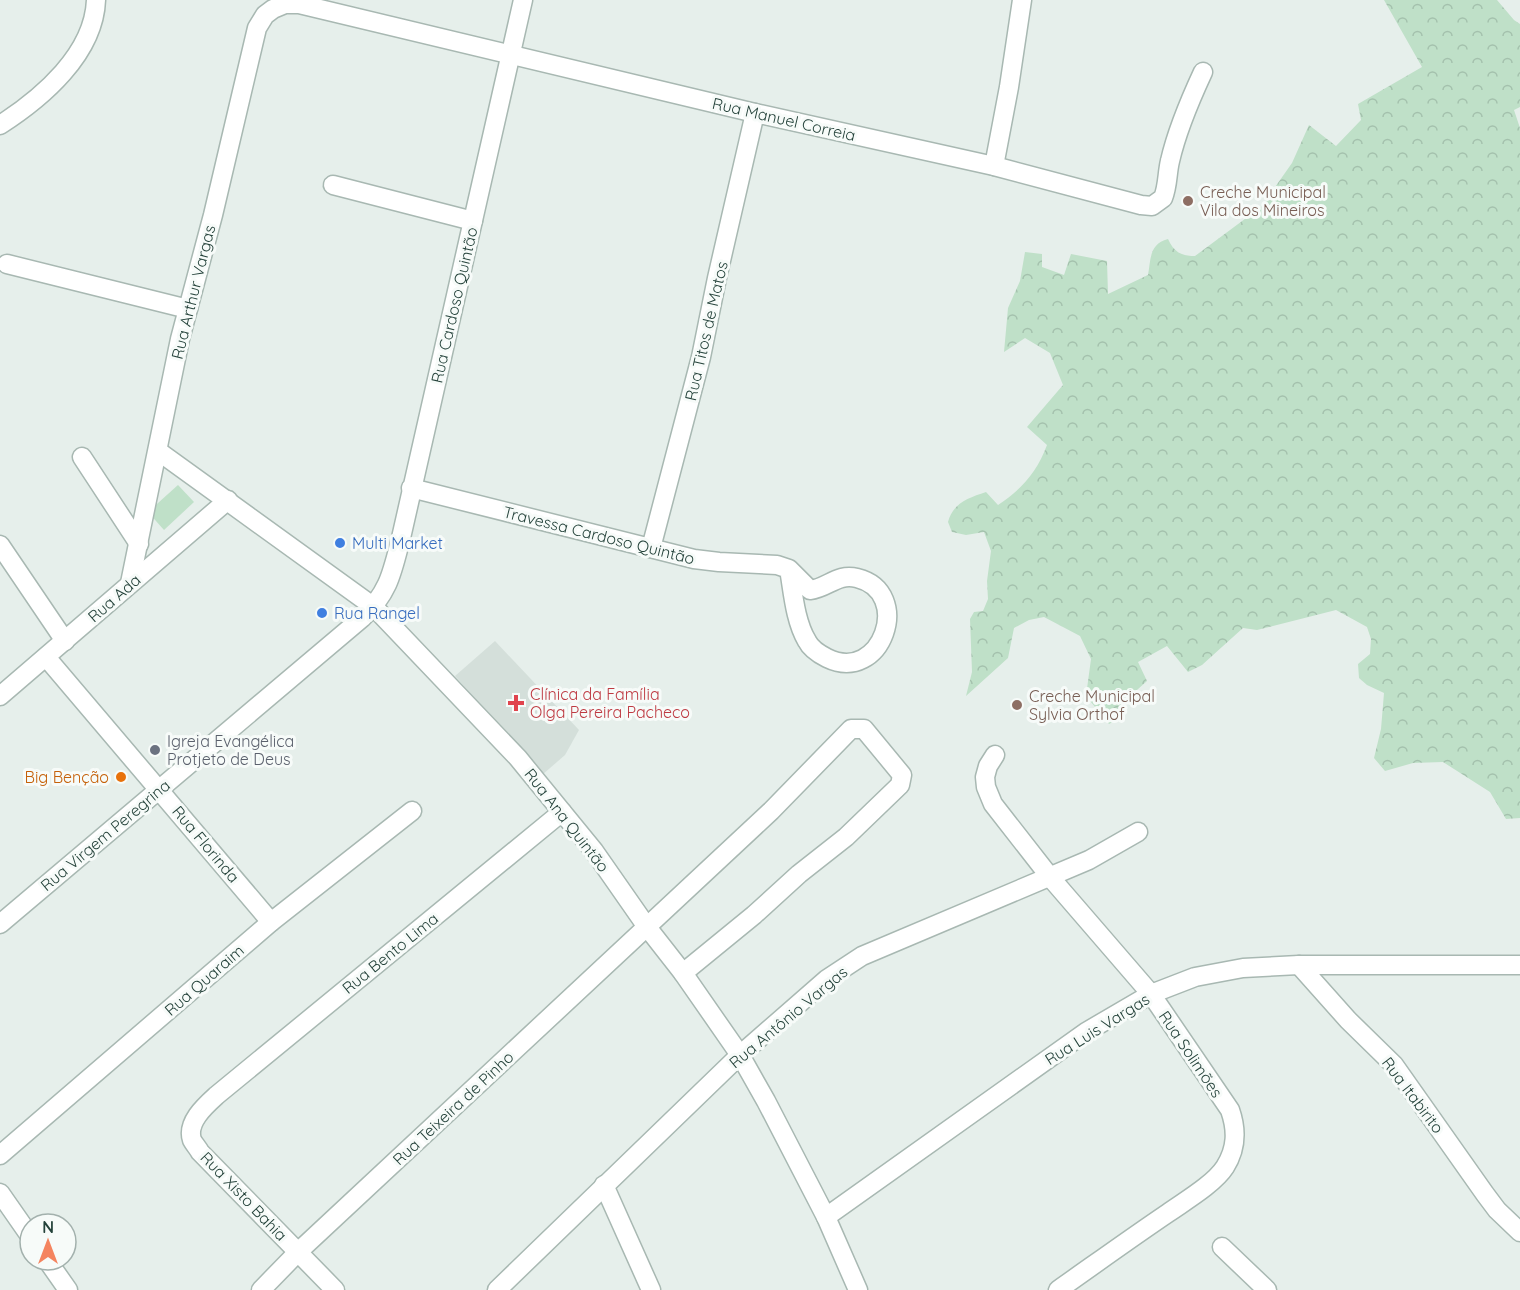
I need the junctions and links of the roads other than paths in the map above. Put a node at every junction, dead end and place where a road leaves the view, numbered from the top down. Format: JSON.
{"nodes":[{"id":1,"x":96,"y":0,"type":"edge"},
{"id":2,"x":523,"y":0,"type":"edge"},
{"id":3,"x":1022,"y":0,"type":"edge"},
{"id":4,"x":273,"y":9,"type":"joint"},
{"id":5,"x":511,"y":53,"type":"junction"},
{"id":6,"x":1203,"y":72,"type":"dead end"},
{"id":7,"x":755,"y":113,"type":"junction"},
{"id":8,"x":0,"y":125,"type":"edge"},
{"id":9,"x":994,"y":166,"type":"junction"},
{"id":10,"x":333,"y":186,"type":"dead end"},
{"id":11,"x":473,"y":221,"type":"junction"},
{"id":12,"x":8,"y":264,"type":"dead end"},
{"id":13,"x":188,"y":309,"type":"junction"},
{"id":14,"x":158,"y":451,"type":"junction"},
{"id":15,"x":82,"y":457,"type":"dead end"},
{"id":16,"x":411,"y":488,"type":"junction"},
{"id":17,"x":228,"y":500,"type":"junction"},
{"id":18,"x":139,"y":544,"type":"junction"},
{"id":19,"x":0,"y":545,"type":"edge"},
{"id":20,"x":651,"y":548,"type":"junction"},
{"id":21,"x":789,"y":569,"type":"junction"},
{"id":22,"x":130,"y":583,"type":"junction"},
{"id":23,"x":374,"y":607,"type":"junction"},
{"id":24,"x":65,"y":641,"type":"junction"},
{"id":25,"x":46,"y":657,"type":"junction"},
{"id":26,"x":0,"y":696,"type":"edge"},
{"id":27,"x":995,"y":755,"type":"dead end"},
{"id":28,"x":159,"y":788,"type":"junction"},
{"id":29,"x":412,"y":811,"type":"dead end"},
{"id":30,"x":562,"y":812,"type":"junction"},
{"id":31,"x":1138,"y":832,"type":"dead end"},
{"id":32,"x":1050,"y":877,"type":"junction"},
{"id":33,"x":271,"y":922,"type":"junction"},
{"id":34,"x":0,"y":924,"type":"edge"},
{"id":35,"x":647,"y":927,"type":"junction"},
{"id":36,"x":1299,"y":964,"type":"junction"},
{"id":37,"x":1520,"y":965,"type":"edge"},
{"id":38,"x":683,"y":973,"type":"junction"},
{"id":39,"x":1151,"y":994,"type":"junction"},
{"id":40,"x":740,"y":1055,"type":"junction"},
{"id":41,"x":217,"y":1095,"type":"joint"},
{"id":42,"x":0,"y":1155,"type":"edge"},
{"id":43,"x":604,"y":1185,"type":"junction"},
{"id":44,"x":0,"y":1193,"type":"edge"},
{"id":45,"x":826,"y":1217,"type":"junction"},
{"id":46,"x":18,"y":1219,"type":"edge"},
{"id":47,"x":1520,"y":1232,"type":"edge"},
{"id":48,"x":1222,"y":1246,"type":"dead end"},
{"id":49,"x":298,"y":1252,"type":"junction"},
{"id":50,"x":55,"y":1272,"type":"edge"},
{"id":51,"x":68,"y":1290,"type":"edge"},
{"id":52,"x":261,"y":1290,"type":"edge"},
{"id":53,"x":335,"y":1290,"type":"edge"},
{"id":54,"x":497,"y":1290,"type":"edge"},
{"id":55,"x":651,"y":1290,"type":"edge"},
{"id":56,"x":858,"y":1290,"type":"edge"},
{"id":57,"x":1058,"y":1290,"type":"edge"},
{"id":58,"x":1268,"y":1290,"type":"edge"}],
"edges":[{"from":1,"to":8,"type":"street"},
{"from":2,"to":5,"type":"street","name":"Rua Cardoso Quintão"},
{"from":3,"to":9,"type":"street"},
{"from":4,"to":5,"type":"street","name":"Rua Manuel Correia"},
{"from":4,"to":13,"type":"street","name":"Rua Arthur Vargas"},
{"from":5,"to":7,"type":"street","name":"Rua Manuel Correia"},
{"from":5,"to":11,"type":"street","name":"Rua Cardoso Quintão"},
{"from":6,"to":9,"type":"street","name":"Rua Manuel Correia"},
{"from":7,"to":9,"type":"street","name":"Rua Manuel Correia"},
{"from":7,"to":20,"type":"street","name":"Rua Titos de Matos"},
{"from":10,"to":11,"type":"street"},
{"from":11,"to":16,"type":"street","name":"Rua Cardoso Quintão"},
{"from":12,"to":13,"type":"street"},
{"from":13,"to":14,"type":"street","name":"Rua Arthur Vargas"},
{"from":14,"to":17,"type":"street","name":"Rua Ana Quintão"},
{"from":14,"to":18,"type":"street","name":"Rua Arthur Vargas"},
{"from":15,"to":18,"type":"street"},
{"from":16,"to":20,"type":"street","name":"Travessa Cardoso Quintão"},
{"from":16,"to":23,"type":"street","name":"Rua Cardoso Quintão"},
{"from":17,"to":22,"type":"street","name":"Rua Ada"},
{"from":17,"to":23,"type":"street","name":"Rua Ana Quintão"},
{"from":18,"to":22,"type":"street","name":"Rua Arthur Vargas"},
{"from":19,"to":24,"type":"street"},
{"from":20,"to":21,"type":"street","name":"Travessa Cardoso Quintão"},
{"from":21,"to":21,"type":"street"},
{"from":22,"to":24,"type":"street","name":"Rua Ada"},
{"from":23,"to":28,"type":"street","name":"Rua Virgem Peregrina"},
{"from":23,"to":30,"type":"street","name":"Rua Ana Quintão"},
{"from":24,"to":25,"type":"street","name":"Rua Ada"},
{"from":25,"to":26,"type":"street","name":"Rua Ada"},
{"from":25,"to":28,"type":"street","name":"Rua Florinda"},
{"from":27,"to":32,"type":"street","name":"Rua Solimões"},
{"from":28,"to":33,"type":"street","name":"Rua Florinda"},
{"from":28,"to":34,"type":"street","name":"Rua Virgem Peregrina"},
{"from":29,"to":33,"type":"street","name":"Rua Quaraim"},
{"from":30,"to":35,"type":"street","name":"Rua Ana Quintão"},
{"from":30,"to":41,"type":"street","name":"Rua Bento Lima"},
{"from":31,"to":32,"type":"street","name":"Rua Antônio Vargas"},
{"from":32,"to":39,"type":"street","name":"Rua Solimões"},
{"from":32,"to":40,"type":"street","name":"Rua Antônio Vargas"},
{"from":33,"to":42,"type":"street","name":"Rua Quaraim"},
{"from":35,"to":38,"type":"street","name":"Rua Ana Quintão"},
{"from":35,"to":38,"type":"street","name":"Rua Teixeira de Pinho"},
{"from":35,"to":49,"type":"street","name":"Rua Teixeira de Pinho"},
{"from":36,"to":37,"type":"street","name":"Rua Luis Vargas"},
{"from":36,"to":39,"type":"street","name":"Rua Luis Vargas"},
{"from":36,"to":47,"type":"street","name":"Rua Itabirito"},
{"from":38,"to":40,"type":"street","name":"Rua Ana Quintão"},
{"from":39,"to":45,"type":"street","name":"Rua Luis Vargas"},
{"from":39,"to":57,"type":"street","name":"Rua Solimões"},
{"from":40,"to":43,"type":"street","name":"Rua Antônio Vargas"},
{"from":40,"to":45,"type":"street","name":"Rua Ana Quintão"},
{"from":41,"to":49,"type":"street","name":"Rua Xisto Bahia"},
{"from":43,"to":54,"type":"street","name":"Rua Antônio Vargas"},
{"from":43,"to":55,"type":"street"},
{"from":44,"to":46,"type":"street"},
{"from":45,"to":56,"type":"street","name":"Rua Ana Quintão"},
{"from":48,"to":58,"type":"street"},
{"from":49,"to":52,"type":"street","name":"Rua Teixeira de Pinho"},
{"from":49,"to":53,"type":"street","name":"Rua Xisto Bahia"},
{"from":50,"to":51,"type":"street"}]}
